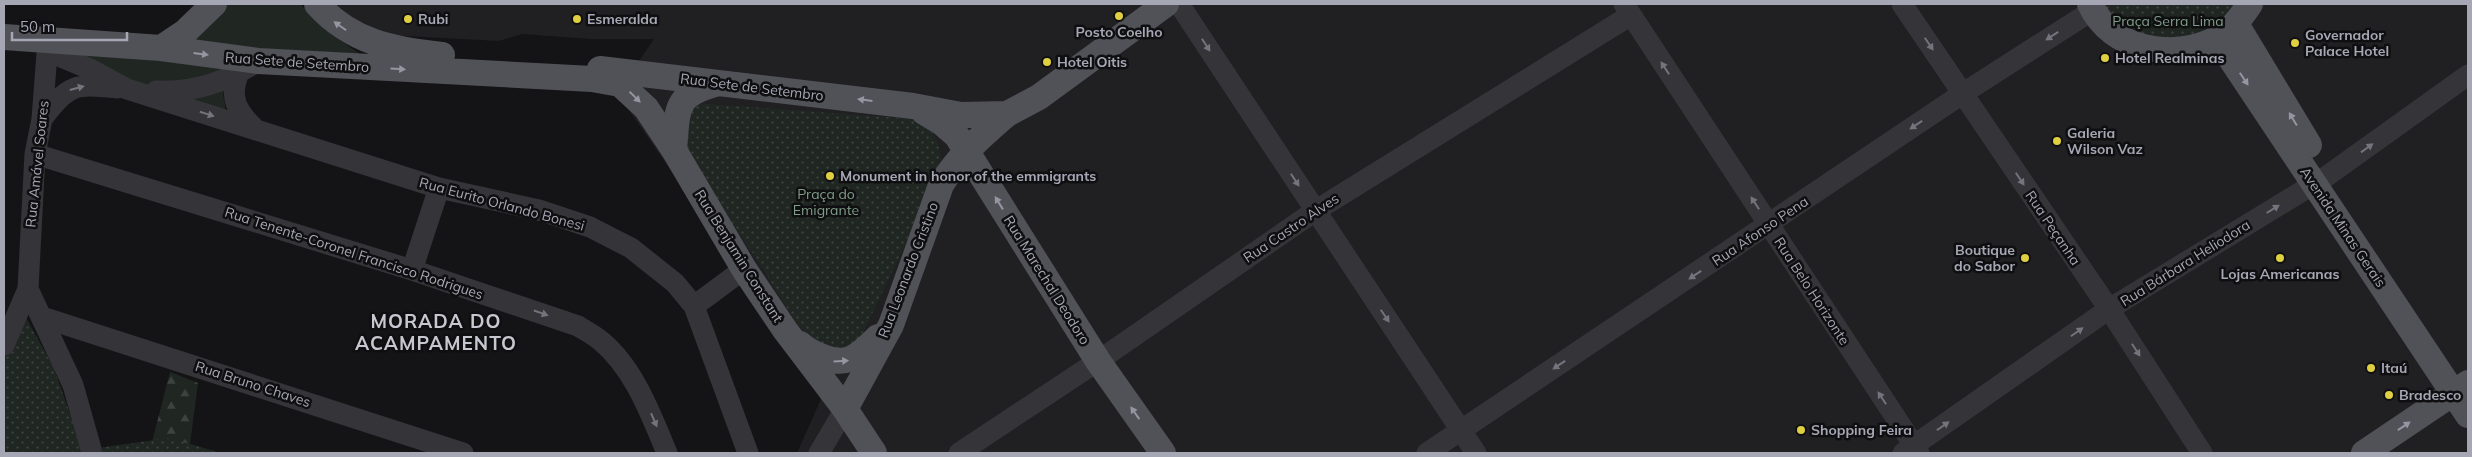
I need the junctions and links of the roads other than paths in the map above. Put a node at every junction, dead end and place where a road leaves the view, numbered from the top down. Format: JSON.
{"nodes":[{"id":1,"x":214,"y":4,"type":"edge"},
{"id":2,"x":317,"y":4,"type":"edge"},
{"id":3,"x":1166,"y":4,"type":"edge"},
{"id":4,"x":1179,"y":4,"type":"edge"},
{"id":5,"x":1902,"y":4,"type":"edge"},
{"id":6,"x":2092,"y":7,"type":"edge"},
{"id":7,"x":1628,"y":10,"type":"edge"},
{"id":8,"x":2234,"y":22,"type":"edge"},
{"id":9,"x":4,"y":37,"type":"edge"},
{"id":10,"x":48,"y":46,"type":"junction"},
{"id":11,"x":161,"y":48,"type":"junction"},
{"id":12,"x":248,"y":68,"type":"junction"},
{"id":13,"x":2468,"y":75,"type":"edge"},
{"id":14,"x":592,"y":79,"type":"joint"},
{"id":15,"x":720,"y":83,"type":"junction"},
{"id":16,"x":127,"y":89,"type":"junction"},
{"id":17,"x":1962,"y":94,"type":"junction"},
{"id":18,"x":913,"y":106,"type":"junction"},
{"id":19,"x":1007,"y":114,"type":"junction"},
{"id":20,"x":42,"y":119,"type":"junction"},
{"id":21,"x":254,"y":129,"type":"junction"},
{"id":22,"x":674,"y":150,"type":"junction"},
{"id":23,"x":966,"y":150,"type":"junction"},
{"id":24,"x":36,"y":154,"type":"junction"},
{"id":25,"x":2321,"y":180,"type":"junction"},
{"id":26,"x":439,"y":188,"type":"junction"},
{"id":27,"x":1315,"y":211,"type":"junction"},
{"id":28,"x":1769,"y":225,"type":"junction"},
{"id":29,"x":744,"y":269,"type":"junction"},
{"id":30,"x":412,"y":270,"type":"junction"},
{"id":31,"x":28,"y":289,"type":"junction"},
{"id":32,"x":694,"y":306,"type":"junction"},
{"id":33,"x":2109,"y":309,"type":"junction"},
{"id":34,"x":42,"y":317,"type":"junction"},
{"id":35,"x":890,"y":325,"type":"junction"},
{"id":36,"x":785,"y":330,"type":"junction"},
{"id":37,"x":4,"y":344,"type":"edge"},
{"id":38,"x":1098,"y":361,"type":"junction"},
{"id":39,"x":2464,"y":388,"type":"edge"},
{"id":40,"x":845,"y":409,"type":"junction"},
{"id":41,"x":2468,"y":415,"type":"edge"},
{"id":42,"x":1461,"y":431,"type":"junction"},
{"id":43,"x":91,"y":449,"type":"dead end"},
{"id":44,"x":1912,"y":451,"type":"edge"},
{"id":45,"x":463,"y":453,"type":"edge"},
{"id":46,"x":667,"y":453,"type":"edge"},
{"id":47,"x":748,"y":453,"type":"edge"},
{"id":48,"x":819,"y":453,"type":"edge"},
{"id":49,"x":874,"y":453,"type":"edge"},
{"id":50,"x":959,"y":453,"type":"edge"},
{"id":51,"x":1163,"y":453,"type":"edge"},
{"id":52,"x":1427,"y":453,"type":"edge"},
{"id":53,"x":1476,"y":453,"type":"edge"},
{"id":54,"x":2202,"y":453,"type":"edge"},
{"id":55,"x":2364,"y":453,"type":"edge"}],
"edges":[{"from":1,"to":11,"type":"main road"},
{"from":15,"to":2,"type":"main road","name":"Rua Sete de Setembro","one_way":true},
{"from":3,"to":19,"type":"main road","name":"Rua Sete de Setembro"},
{"from":4,"to":27,"type":"street","one_way":true},
{"from":5,"to":17,"type":"street","name":"Rua Peçanha","one_way":true},
{"from":6,"to":8,"type":"main road"},
{"from":6,"to":17,"type":"street","name":"Rua Afonso Pena","one_way":true},
{"from":7,"to":27,"type":"street","name":"Rua Castro Alves"},
{"from":28,"to":7,"type":"street","name":"Rua Belo Horizonte","one_way":true},
{"from":8,"to":25,"type":"main road","name":"Avenida Minas Gerais"},
{"from":9,"to":10,"type":"main road","name":"Rua Sete de Setembro"},
{"from":10,"to":11,"type":"main road","name":"Rua Sete de Setembro"},
{"from":10,"to":16,"type":"street","name":"Rua Eurito Orlando Bonesi"},
{"from":10,"to":20,"type":"street","name":"Rua Amável Soares"},
{"from":11,"to":12,"type":"main road","name":"Rua Sete de Setembro","one_way":true},
{"from":12,"to":14,"type":"main road","name":"Rua Sete de Setembro","one_way":true},
{"from":12,"to":16,"type":"street","name":"Rua Eurito Orlando Bonesi"},
{"from":12,"to":21,"type":"street"},
{"from":25,"to":13,"type":"street","name":"Rua Bárbara Heliodora","one_way":true},
{"from":14,"to":22,"type":"main road","name":"Rua Benjamin Constant","one_way":true},
{"from":18,"to":15,"type":"main road","name":"Rua Sete de Setembro","one_way":true},
{"from":15,"to":22,"type":"main road"},
{"from":20,"to":16,"type":"street","name":"Rua Eurito Orlando Bonesi","one_way":true},
{"from":16,"to":21,"type":"street","name":"Rua Eurito Orlando Bonesi","one_way":true},
{"from":17,"to":28,"type":"street","name":"Rua Afonso Pena","one_way":true},
{"from":17,"to":33,"type":"street","name":"Rua Peçanha","one_way":true},
{"from":18,"to":19,"type":"main road","name":"Rua Sete de Setembro"},
{"from":18,"to":23,"type":"main road"},
{"from":19,"to":23,"type":"main road"},
{"from":20,"to":24,"type":"street","name":"Rua Amável Soares"},
{"from":21,"to":26,"type":"street","name":"Rua Eurito Orlando Bonesi"},
{"from":22,"to":29,"type":"main road","name":"Rua Benjamin Constant"},
{"from":23,"to":35,"type":"main road","name":"Rua Leonardo Cristino"},
{"from":38,"to":23,"type":"main road","name":"Rua Marechal Deodoro","one_way":true},
{"from":24,"to":30,"type":"street","name":"Rua Tenente-Coronel Francisco Rodrigues"},
{"from":24,"to":31,"type":"street","name":"Rua Amável Soares"},
{"from":33,"to":25,"type":"street","name":"Rua Bárbara Heliodora","one_way":true},
{"from":25,"to":39,"type":"main road","name":"Avenida Minas Gerais"},
{"from":26,"to":30,"type":"street"},
{"from":26,"to":32,"type":"street","name":"Rua Eurito Orlando Bonesi"},
{"from":27,"to":38,"type":"street","name":"Rua Castro Alves"},
{"from":27,"to":42,"type":"street","one_way":true},
{"from":28,"to":42,"type":"street","name":"Rua Afonso Pena","one_way":true},
{"from":44,"to":28,"type":"street","name":"Rua Belo Horizonte","one_way":true},
{"from":29,"to":32,"type":"street"},
{"from":29,"to":36,"type":"main road","name":"Rua Benjamin Constant"},
{"from":30,"to":46,"type":"street","name":"Rua Tenente-Coronel Francisco Rodrigues","one_way":true},
{"from":31,"to":34,"type":"street","name":"Rua Amável Soares"},
{"from":31,"to":37,"type":"street","name":"Rua Amável Soares"},
{"from":32,"to":47,"type":"street","name":"Rua Eurito Orlando Bonesi"},
{"from":44,"to":33,"type":"street","name":"Rua Bárbara Heliodora","one_way":true},
{"from":33,"to":54,"type":"street","name":"Rua Peçanha","one_way":true},
{"from":34,"to":43,"type":"street","name":"Rua Amável Soares"},
{"from":34,"to":45,"type":"street","name":"Rua Bruno Chaves"},
{"from":36,"to":35,"type":"main road","one_way":true},
{"from":35,"to":40,"type":"main road","name":"Rua Leonardo Cristino"},
{"from":36,"to":40,"type":"main road","name":"Rua Benjamin Constant"},
{"from":38,"to":50,"type":"street","name":"Rua Castro Alves"},
{"from":51,"to":38,"type":"main road","name":"Rua Marechal Deodoro","one_way":true},
{"from":39,"to":41,"type":"main road","name":"Avenida Minas Gerais"},
{"from":55,"to":39,"type":"main road","one_way":true},
{"from":40,"to":48,"type":"street","name":"Rua Leonardo Cristino"},
{"from":40,"to":49,"type":"main road","name":"Rua Benjamin Constant"},
{"from":42,"to":52,"type":"street","name":"Rua Afonso Pena"},
{"from":42,"to":53,"type":"street"}]}
